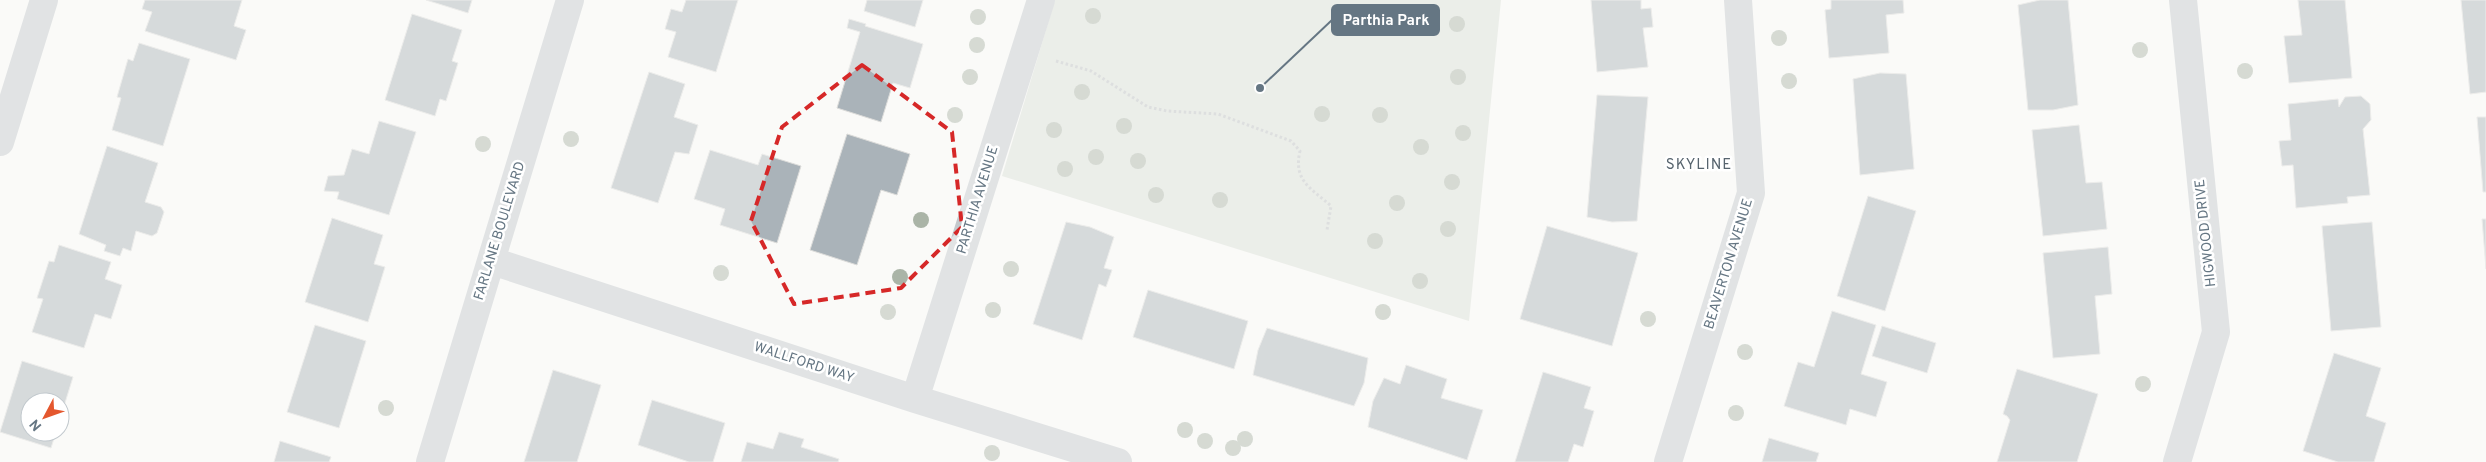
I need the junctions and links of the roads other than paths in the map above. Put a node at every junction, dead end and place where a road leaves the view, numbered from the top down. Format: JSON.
{"nodes":[{"id":1,"x":44,"y":0,"type":"edge"},
{"id":2,"x":570,"y":0,"type":"edge"},
{"id":3,"x":1041,"y":0,"type":"edge"},
{"id":4,"x":1738,"y":0,"type":"edge"},
{"id":5,"x":2183,"y":0,"type":"edge"},
{"id":6,"x":0,"y":142,"type":"edge"},
{"id":7,"x":492,"y":261,"type":"junction"},
{"id":8,"x":915,"y":399,"type":"junction"},
{"id":9,"x":430,"y":462,"type":"edge"},
{"id":10,"x":1118,"y":462,"type":"edge"},
{"id":11,"x":1668,"y":462,"type":"edge"},
{"id":12,"x":2177,"y":462,"type":"edge"}],
"edges":[{"from":1,"to":6,"type":"street"},
{"from":2,"to":7,"type":"street","name":"FARLANE BOULEVARD"},
{"from":3,"to":8,"type":"street","name":"PARTHIA AVENUE"},
{"from":4,"to":11,"type":"street","name":"BEAVERTON AVENUE"},
{"from":5,"to":12,"type":"street","name":"HIGWOOD DRIVE"},
{"from":7,"to":8,"type":"street","name":"WALLFORD WAY"},
{"from":7,"to":9,"type":"street","name":"FARLANE BOULEVARD"},
{"from":8,"to":10,"type":"street","name":"WALLFORD WAY"}]}
